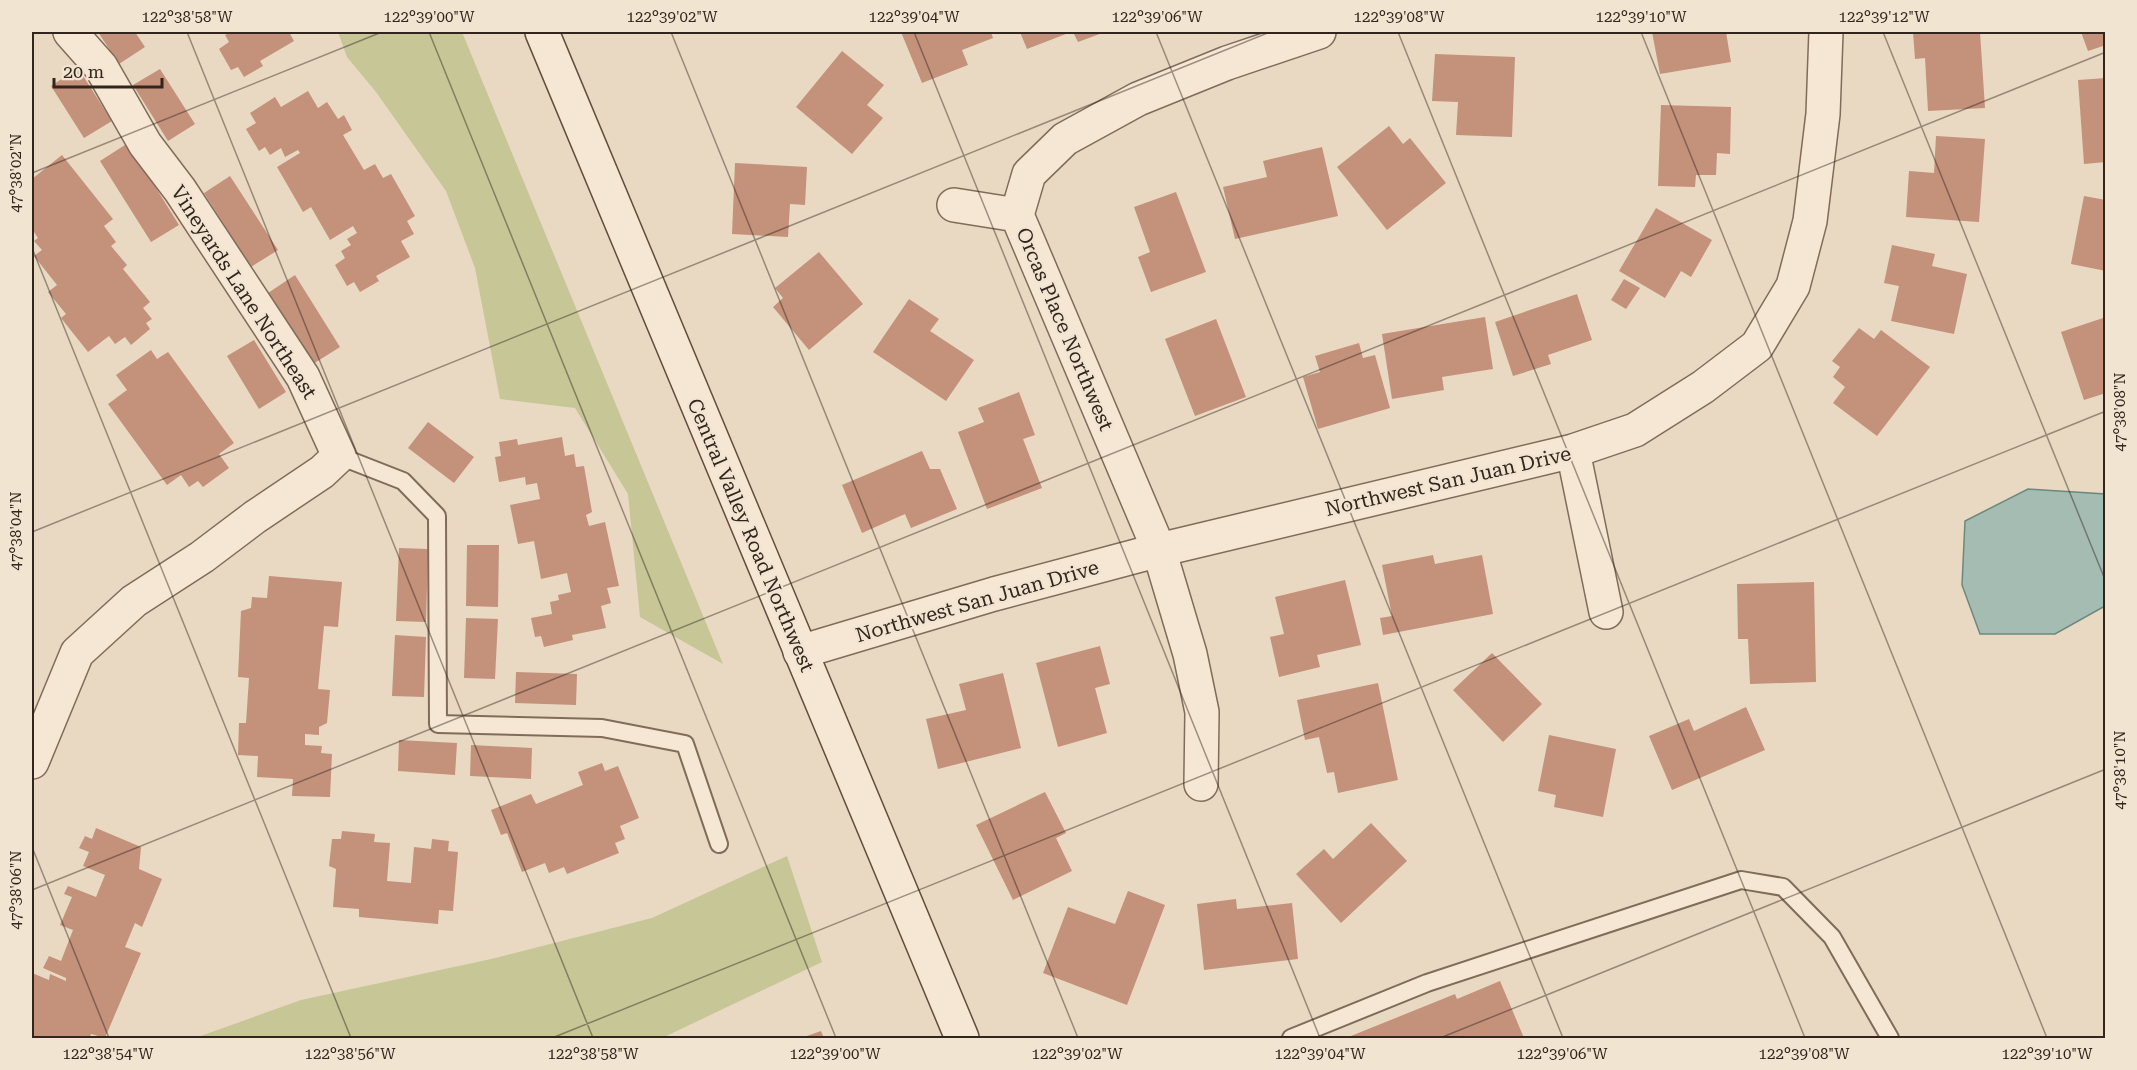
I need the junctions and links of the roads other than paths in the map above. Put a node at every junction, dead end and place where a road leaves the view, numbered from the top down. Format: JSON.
{"nodes":[{"id":1,"x":70,"y":32,"type":"edge"},
{"id":2,"x":542,"y":32,"type":"edge"},
{"id":3,"x":1319,"y":32,"type":"edge"},
{"id":4,"x":1826,"y":32,"type":"edge"},
{"id":5,"x":954,"y":205,"type":"dead end"},
{"id":6,"x":1017,"y":215,"type":"junction"},
{"id":7,"x":1573,"y":452,"type":"junction"},
{"id":8,"x":339,"y":456,"type":"junction"},
{"id":9,"x":1159,"y":550,"type":"junction"},
{"id":10,"x":1606,"y":612,"type":"dead end"},
{"id":11,"x":800,"y":652,"type":"junction"},
{"id":12,"x":32,"y":762,"type":"edge"},
{"id":13,"x":1202,"y":784,"type":"dead end"},
{"id":14,"x":718,"y":844,"type":"dead end"},
{"id":15,"x":962,"y":1038,"type":"edge"},
{"id":16,"x":1291,"y":1038,"type":"edge"},
{"id":17,"x":1890,"y":1038,"type":"edge"}],
"edges":[{"from":1,"to":8,"type":"street","name":"Vineyards Lane Northeast"},
{"from":2,"to":11,"type":"street","name":"Central Valley Road Northwest"},
{"from":3,"to":6,"type":"street","name":"Orcas Place Northwest"},
{"from":4,"to":7,"type":"street","name":"Northwest San Juan Drive"},
{"from":5,"to":6,"type":"street"},
{"from":6,"to":9,"type":"street","name":"Orcas Place Northwest"},
{"from":7,"to":9,"type":"street","name":"Northwest San Juan Drive"},
{"from":7,"to":10,"type":"street"},
{"from":8,"to":12,"type":"street"},
{"from":8,"to":14,"type":"lane"},
{"from":9,"to":11,"type":"street","name":"Northwest San Juan Drive"},
{"from":9,"to":13,"type":"street","name":"Orcas Place Northwest"},
{"from":11,"to":15,"type":"street","name":"Central Valley Road Northwest"},
{"from":16,"to":17,"type":"lane"}]}
